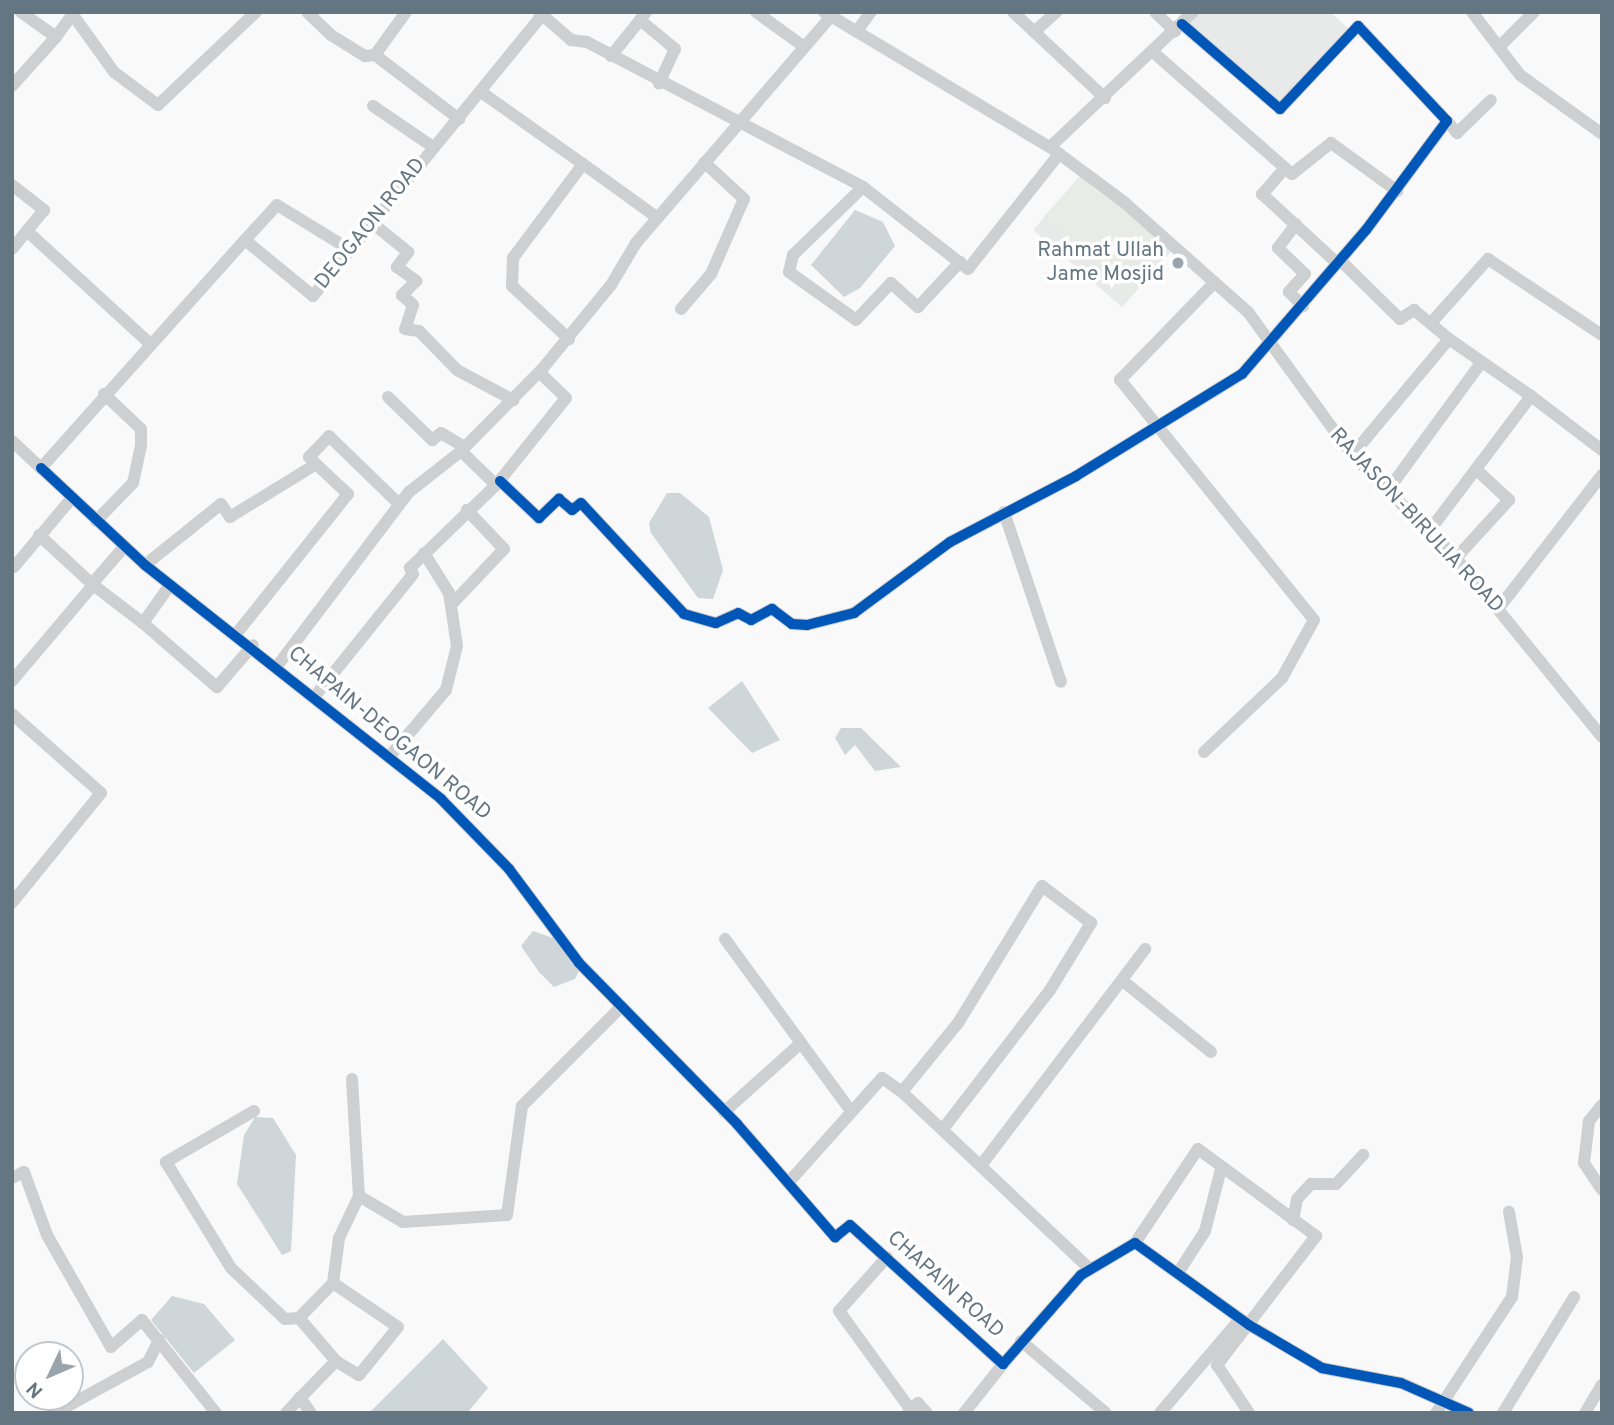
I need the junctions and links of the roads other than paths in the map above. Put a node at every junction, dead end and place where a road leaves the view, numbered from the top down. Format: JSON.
{"nodes":[{"id":1,"x":21,"y":12,"type":"edge"},
{"id":2,"x":256,"y":12,"type":"edge"},
{"id":3,"x":307,"y":12,"type":"edge"},
{"id":4,"x":407,"y":12,"type":"edge"},
{"id":5,"x":756,"y":12,"type":"edge"},
{"id":6,"x":871,"y":12,"type":"edge"},
{"id":7,"x":1013,"y":12,"type":"edge"},
{"id":8,"x":1056,"y":12,"type":"edge"},
{"id":9,"x":1155,"y":12,"type":"edge"},
{"id":10,"x":1193,"y":12,"type":"edge"},
{"id":11,"x":1472,"y":12,"type":"edge"},
{"id":12,"x":1534,"y":12,"type":"edge"},
{"id":13,"x":542,"y":13,"type":"edge"},
{"id":14,"x":73,"y":14,"type":"edge"},
{"id":15,"x":828,"y":14,"type":"edge"},
{"id":16,"x":643,"y":16,"type":"edge"},
{"id":17,"x":1178,"y":27,"type":"junction"},
{"id":18,"x":857,"y":31,"type":"junction"},
{"id":19,"x":1034,"y":32,"type":"junction"},
{"id":20,"x":56,"y":37,"type":"junction"},
{"id":21,"x":803,"y":46,"type":"junction"},
{"id":22,"x":1500,"y":46,"type":"junction"},
{"id":23,"x":1153,"y":52,"type":"junction"},
{"id":24,"x":375,"y":55,"type":"junction"},
{"id":25,"x":611,"y":56,"type":"junction"},
{"id":26,"x":659,"y":83,"type":"junction"},
{"id":27,"x":12,"y":86,"type":"edge"},
{"id":28,"x":481,"y":92,"type":"junction"},
{"id":29,"x":1105,"y":98,"type":"junction"},
{"id":30,"x":1491,"y":100,"type":"dead end"},
{"id":31,"x":373,"y":106,"type":"dead end"},
{"id":32,"x":459,"y":119,"type":"junction"},
{"id":33,"x":738,"y":120,"type":"junction"},
{"id":34,"x":1447,"y":121,"type":"junction"},
{"id":35,"x":1602,"y":134,"type":"edge"},
{"id":36,"x":433,"y":147,"type":"junction"},
{"id":37,"x":1055,"y":151,"type":"junction"},
{"id":38,"x":704,"y":162,"type":"junction"},
{"id":39,"x":583,"y":164,"type":"junction"},
{"id":40,"x":1285,"y":168,"type":"junction"},
{"id":41,"x":12,"y":185,"type":"edge"},
{"id":42,"x":863,"y":187,"type":"junction"},
{"id":43,"x":1396,"y":191,"type":"junction"},
{"id":44,"x":658,"y":218,"type":"junction"},
{"id":45,"x":371,"y":222,"type":"junction"},
{"id":46,"x":1296,"y":224,"type":"junction"},
{"id":47,"x":27,"y":231,"type":"junction"},
{"id":48,"x":244,"y":240,"type":"junction"},
{"id":49,"x":12,"y":249,"type":"edge"},
{"id":50,"x":349,"y":249,"type":"junction"},
{"id":51,"x":960,"y":262,"type":"junction"},
{"id":52,"x":1339,"y":262,"type":"junction"},
{"id":53,"x":1215,"y":282,"type":"junction"},
{"id":54,"x":1303,"y":306,"type":"junction"},
{"id":55,"x":681,"y":309,"type":"dead end"},
{"id":56,"x":1430,"y":323,"type":"junction"},
{"id":57,"x":1602,"y":335,"type":"edge"},
{"id":58,"x":569,"y":339,"type":"junction"},
{"id":59,"x":1450,"y":339,"type":"junction"},
{"id":60,"x":148,"y":342,"type":"junction"},
{"id":61,"x":1272,"y":342,"type":"junction"},
{"id":62,"x":1481,"y":363,"type":"junction"},
{"id":63,"x":540,"y":372,"type":"junction"},
{"id":64,"x":104,"y":394,"type":"junction"},
{"id":65,"x":1531,"y":396,"type":"junction"},
{"id":66,"x":388,"y":397,"type":"dead end"},
{"id":67,"x":513,"y":400,"type":"junction"},
{"id":68,"x":1161,"y":424,"type":"junction"},
{"id":69,"x":12,"y":441,"type":"edge"},
{"id":70,"x":463,"y":449,"type":"junction"},
{"id":71,"x":1602,"y":450,"type":"edge"},
{"id":72,"x":1352,"y":455,"type":"junction"},
{"id":73,"x":316,"y":464,"type":"junction"},
{"id":74,"x":41,"y":468,"type":"junction"},
{"id":75,"x":1479,"y":472,"type":"junction"},
{"id":76,"x":1602,"y":475,"type":"edge"},
{"id":77,"x":498,"y":483,"type":"junction"},
{"id":78,"x":1388,"y":490,"type":"junction"},
{"id":79,"x":72,"y":498,"type":"junction"},
{"id":80,"x":400,"y":504,"type":"junction"},
{"id":81,"x":467,"y":510,"type":"junction"},
{"id":82,"x":1004,"y":512,"type":"junction"},
{"id":83,"x":96,"y":521,"type":"junction"},
{"id":84,"x":1430,"y":530,"type":"junction"},
{"id":85,"x":39,"y":535,"type":"junction"},
{"id":86,"x":124,"y":547,"type":"junction"},
{"id":87,"x":424,"y":553,"type":"junction"},
{"id":88,"x":1456,"y":558,"type":"junction"},
{"id":89,"x":145,"y":565,"type":"junction"},
{"id":90,"x":14,"y":567,"type":"dead end"},
{"id":91,"x":93,"y":584,"type":"junction"},
{"id":92,"x":170,"y":584,"type":"junction"},
{"id":93,"x":451,"y":605,"type":"junction"},
{"id":94,"x":1498,"y":609,"type":"junction"},
{"id":95,"x":143,"y":623,"type":"junction"},
{"id":96,"x":237,"y":633,"type":"junction"},
{"id":97,"x":253,"y":645,"type":"junction"},
{"id":98,"x":17,"y":661,"type":"edge"},
{"id":99,"x":278,"y":665,"type":"junction"},
{"id":100,"x":12,"y":681,"type":"edge"},
{"id":101,"x":1061,"y":682,"type":"dead end"},
{"id":102,"x":315,"y":696,"type":"junction"},
{"id":103,"x":12,"y":714,"type":"edge"},
{"id":104,"x":1602,"y":737,"type":"edge"},
{"id":105,"x":1204,"y":752,"type":"dead end"},
{"id":106,"x":389,"y":757,"type":"junction"},
{"id":107,"x":12,"y":903,"type":"edge"},
{"id":108,"x":724,"y":939,"type":"dead end"},
{"id":109,"x":1145,"y":949,"type":"dead end"},
{"id":110,"x":1123,"y":981,"type":"junction"},
{"id":111,"x":621,"y":1007,"type":"junction"},
{"id":112,"x":801,"y":1043,"type":"junction"},
{"id":113,"x":1211,"y":1052,"type":"dead end"},
{"id":114,"x":352,"y":1079,"type":"dead end"},
{"id":115,"x":902,"y":1092,"type":"junction"},
{"id":116,"x":1602,"y":1105,"type":"edge"},
{"id":117,"x":254,"y":1111,"type":"dead end"},
{"id":118,"x":851,"y":1111,"type":"junction"},
{"id":119,"x":724,"y":1112,"type":"junction"},
{"id":120,"x":737,"y":1124,"type":"joint"},
{"id":121,"x":943,"y":1129,"type":"junction"},
{"id":122,"x":1363,"y":1155,"type":"dead end"},
{"id":123,"x":982,"y":1164,"type":"junction"},
{"id":124,"x":1220,"y":1169,"type":"junction"},
{"id":125,"x":12,"y":1178,"type":"edge"},
{"id":126,"x":788,"y":1183,"type":"junction"},
{"id":127,"x":1602,"y":1190,"type":"edge"},
{"id":128,"x":359,"y":1196,"type":"junction"},
{"id":129,"x":1509,"y":1212,"type":"dead end"},
{"id":130,"x":1293,"y":1220,"type":"junction"},
{"id":131,"x":1135,"y":1243,"type":"junction"},
{"id":132,"x":887,"y":1257,"type":"junction"},
{"id":133,"x":1090,"y":1269,"type":"junction"},
{"id":134,"x":1178,"y":1273,"type":"junction"},
{"id":135,"x":333,"y":1283,"type":"junction"},
{"id":136,"x":1574,"y":1297,"type":"dead end"},
{"id":137,"x":299,"y":1318,"type":"junction"},
{"id":138,"x":1245,"y":1322,"type":"junction"},
{"id":139,"x":159,"y":1340,"type":"junction"},
{"id":140,"x":1021,"y":1341,"type":"junction"},
{"id":141,"x":335,"y":1361,"type":"junction"},
{"id":142,"x":1003,"y":1364,"type":"junction"},
{"id":143,"x":1602,"y":1385,"type":"edge"},
{"id":144,"x":300,"y":1398,"type":"junction"},
{"id":145,"x":1444,"y":1402,"type":"junction"},
{"id":146,"x":910,"y":1411,"type":"edge"},
{"id":147,"x":55,"y":1413,"type":"edge"},
{"id":148,"x":216,"y":1413,"type":"edge"},
{"id":149,"x":286,"y":1413,"type":"edge"},
{"id":150,"x":311,"y":1413,"type":"edge"},
{"id":151,"x":927,"y":1413,"type":"edge"},
{"id":152,"x":964,"y":1413,"type":"edge"},
{"id":153,"x":1106,"y":1413,"type":"edge"},
{"id":154,"x":1160,"y":1413,"type":"edge"},
{"id":155,"x":1249,"y":1413,"type":"edge"},
{"id":156,"x":1436,"y":1413,"type":"edge"},
{"id":157,"x":1469,"y":1413,"type":"edge"},
{"id":158,"x":1503,"y":1413,"type":"edge"},
{"id":159,"x":1585,"y":1413,"type":"edge"}],
"edges":[{"from":1,"to":20,"type":"street"},
{"from":2,"to":14,"type":"street"},
{"from":3,"to":24,"type":"street"},
{"from":4,"to":24,"type":"street"},
{"from":5,"to":21,"type":"street"},
{"from":6,"to":18,"type":"street"},
{"from":7,"to":19,"type":"street"},
{"from":8,"to":19,"type":"street"},
{"from":9,"to":17,"type":"street"},
{"from":10,"to":17,"type":"street"},
{"from":11,"to":22,"type":"street"},
{"from":12,"to":22,"type":"street"},
{"from":13,"to":25,"type":"street"},
{"from":13,"to":28,"type":"street","name":"DEOGAON ROAD"},
{"from":14,"to":20,"type":"street"},
{"from":15,"to":18,"type":"street","name":"RAJASON-BIRULIA ROAD"},
{"from":15,"to":21,"type":"street"},
{"from":16,"to":25,"type":"street"},
{"from":16,"to":26,"type":"street"},
{"from":17,"to":23,"type":"street"},
{"from":17,"to":34,"type":"street"},
{"from":18,"to":37,"type":"street","name":"RAJASON-BIRULIA ROAD"},
{"from":19,"to":29,"type":"street"},
{"from":20,"to":27,"type":"street"},
{"from":21,"to":33,"type":"street"},
{"from":22,"to":35,"type":"street"},
{"from":23,"to":29,"type":"street"},
{"from":23,"to":40,"type":"street"},
{"from":24,"to":32,"type":"street"},
{"from":25,"to":26,"type":"street"},
{"from":26,"to":33,"type":"street"},
{"from":28,"to":32,"type":"street","name":"DEOGAON ROAD"},
{"from":28,"to":39,"type":"street"},
{"from":29,"to":37,"type":"street"},
{"from":30,"to":34,"type":"street"},
{"from":31,"to":36,"type":"street"},
{"from":32,"to":36,"type":"street","name":"DEOGAON ROAD"},
{"from":33,"to":38,"type":"street"},
{"from":33,"to":42,"type":"street"},
{"from":34,"to":43,"type":"street"},
{"from":36,"to":45,"type":"street","name":"DEOGAON ROAD"},
{"from":37,"to":51,"type":"street"},
{"from":37,"to":53,"type":"street","name":"RAJASON-BIRULIA ROAD"},
{"from":38,"to":44,"type":"street"},
{"from":38,"to":55,"type":"street"},
{"from":39,"to":44,"type":"street"},
{"from":39,"to":58,"type":"street"},
{"from":40,"to":43,"type":"street"},
{"from":40,"to":46,"type":"street"},
{"from":41,"to":47,"type":"street"},
{"from":42,"to":51,"type":"street"},
{"from":42,"to":51,"type":"street"},
{"from":43,"to":52,"type":"street"},
{"from":44,"to":58,"type":"street"},
{"from":45,"to":50,"type":"street","name":"DEOGAON ROAD"},
{"from":45,"to":67,"type":"street"},
{"from":46,"to":52,"type":"street"},
{"from":46,"to":54,"type":"street"},
{"from":47,"to":49,"type":"street"},
{"from":47,"to":60,"type":"street"},
{"from":48,"to":50,"type":"street"},
{"from":48,"to":50,"type":"street","name":"DEOGAON ROAD"},
{"from":48,"to":60,"type":"street"},
{"from":52,"to":54,"type":"street"},
{"from":52,"to":56,"type":"street"},
{"from":53,"to":61,"type":"street","name":"RAJASON-BIRULIA ROAD"},
{"from":53,"to":68,"type":"street"},
{"from":54,"to":61,"type":"street"},
{"from":56,"to":57,"type":"street"},
{"from":56,"to":59,"type":"street"},
{"from":58,"to":63,"type":"street"},
{"from":59,"to":62,"type":"street"},
{"from":59,"to":72,"type":"street"},
{"from":60,"to":64,"type":"street"},
{"from":61,"to":68,"type":"street"},
{"from":61,"to":72,"type":"street","name":"RAJASON-BIRULIA ROAD"},
{"from":62,"to":65,"type":"street"},
{"from":62,"to":78,"type":"street"},
{"from":63,"to":67,"type":"street"},
{"from":63,"to":77,"type":"street"},
{"from":64,"to":74,"type":"street"},
{"from":64,"to":83,"type":"street"},
{"from":65,"to":71,"type":"street"},
{"from":65,"to":75,"type":"street"},
{"from":66,"to":70,"type":"street"},
{"from":67,"to":70,"type":"street"},
{"from":68,"to":82,"type":"street"},
{"from":68,"to":105,"type":"street"},
{"from":69,"to":74,"type":"street"},
{"from":70,"to":77,"type":"street"},
{"from":70,"to":80,"type":"street"},
{"from":72,"to":78,"type":"street","name":"RAJASON-BIRULIA ROAD"},
{"from":73,"to":80,"type":"street"},
{"from":73,"to":89,"type":"street"},
{"from":73,"to":96,"type":"street"},
{"from":74,"to":79,"type":"street","name":"CHAPAIN-DEOGAON ROAD"},
{"from":75,"to":84,"type":"street"},
{"from":75,"to":88,"type":"street"},
{"from":76,"to":94,"type":"street"},
{"from":77,"to":81,"type":"street"},
{"from":77,"to":82,"type":"street"},
{"from":78,"to":84,"type":"street","name":"RAJASON-BIRULIA ROAD"},
{"from":79,"to":83,"type":"street","name":"CHAPAIN-DEOGAON ROAD"},
{"from":79,"to":85,"type":"street"},
{"from":80,"to":99,"type":"street"},
{"from":81,"to":87,"type":"street"},
{"from":81,"to":93,"type":"street"},
{"from":82,"to":101,"type":"street"},
{"from":83,"to":86,"type":"street","name":"CHAPAIN-DEOGAON ROAD"},
{"from":84,"to":88,"type":"street","name":"RAJASON-BIRULIA ROAD"},
{"from":85,"to":90,"type":"street"},
{"from":85,"to":91,"type":"street"},
{"from":86,"to":89,"type":"street","name":"CHAPAIN-DEOGAON ROAD"},
{"from":86,"to":91,"type":"street"},
{"from":87,"to":93,"type":"street"},
{"from":87,"to":102,"type":"street"},
{"from":88,"to":94,"type":"street","name":"RAJASON-BIRULIA ROAD"},
{"from":89,"to":92,"type":"street","name":"CHAPAIN-DEOGAON ROAD"},
{"from":91,"to":95,"type":"street"},
{"from":91,"to":98,"type":"street"},
{"from":92,"to":95,"type":"street"},
{"from":92,"to":96,"type":"street","name":"CHAPAIN-DEOGAON ROAD"},
{"from":93,"to":106,"type":"street"},
{"from":94,"to":104,"type":"street","name":"RAJASON-BIRULIA ROAD"},
{"from":95,"to":97,"type":"street"},
{"from":96,"to":97,"type":"street","name":"CHAPAIN-DEOGAON ROAD"},
{"from":97,"to":99,"type":"street","name":"CHAPAIN-DEOGAON ROAD"},
{"from":98,"to":100,"type":"street"},
{"from":99,"to":102,"type":"street","name":"CHAPAIN-DEOGAON ROAD"},
{"from":102,"to":106,"type":"street","name":"CHAPAIN-DEOGAON ROAD"},
{"from":103,"to":107,"type":"street"},
{"from":106,"to":111,"type":"street","name":"CHAPAIN-DEOGAON ROAD"},
{"from":108,"to":112,"type":"street"},
{"from":109,"to":110,"type":"street"},
{"from":110,"to":113,"type":"street"},
{"from":110,"to":123,"type":"street"},
{"from":111,"to":119,"type":"street","name":"CHAPAIN-DEOGAON ROAD"},
{"from":111,"to":128,"type":"street"},
{"from":112,"to":118,"type":"street"},
{"from":112,"to":119,"type":"street"},
{"from":114,"to":128,"type":"street"},
{"from":115,"to":118,"type":"street"},
{"from":115,"to":121,"type":"street"},
{"from":115,"to":121,"type":"street"},
{"from":116,"to":127,"type":"street"},
{"from":117,"to":137,"type":"street"},
{"from":118,"to":126,"type":"street"},
{"from":119,"to":120,"type":"street","name":"CHAPAIN-DEOGAON ROAD"},
{"from":120,"to":126,"type":"street","name":"CHAPAIN ROAD"},
{"from":121,"to":123,"type":"street"},
{"from":122,"to":130,"type":"street"},
{"from":123,"to":133,"type":"street"},
{"from":124,"to":130,"type":"street"},
{"from":124,"to":131,"type":"street"},
{"from":124,"to":134,"type":"street"},
{"from":125,"to":139,"type":"street"},
{"from":126,"to":132,"type":"street","name":"CHAPAIN ROAD"},
{"from":128,"to":135,"type":"street"},
{"from":129,"to":145,"type":"street"},
{"from":130,"to":138,"type":"street"},
{"from":131,"to":133,"type":"street","name":"CHAPAIN ROAD"},
{"from":131,"to":134,"type":"street"},
{"from":132,"to":142,"type":"street","name":"CHAPAIN ROAD"},
{"from":132,"to":146,"type":"street"},
{"from":133,"to":140,"type":"street","name":"CHAPAIN ROAD"},
{"from":134,"to":138,"type":"street"},
{"from":135,"to":137,"type":"street"},
{"from":135,"to":141,"type":"street"},
{"from":136,"to":158,"type":"street"},
{"from":137,"to":141,"type":"street"},
{"from":138,"to":145,"type":"street"},
{"from":138,"to":154,"type":"street"},
{"from":138,"to":155,"type":"street"},
{"from":139,"to":147,"type":"street"},
{"from":139,"to":148,"type":"street"},
{"from":140,"to":142,"type":"street","name":"CHAPAIN ROAD"},
{"from":140,"to":153,"type":"street"},
{"from":141,"to":144,"type":"street"},
{"from":142,"to":152,"type":"street"},
{"from":143,"to":159,"type":"street"},
{"from":144,"to":149,"type":"street"},
{"from":144,"to":150,"type":"street"},
{"from":145,"to":156,"type":"street"},
{"from":145,"to":157,"type":"street"},
{"from":146,"to":151,"type":"street"}]}
